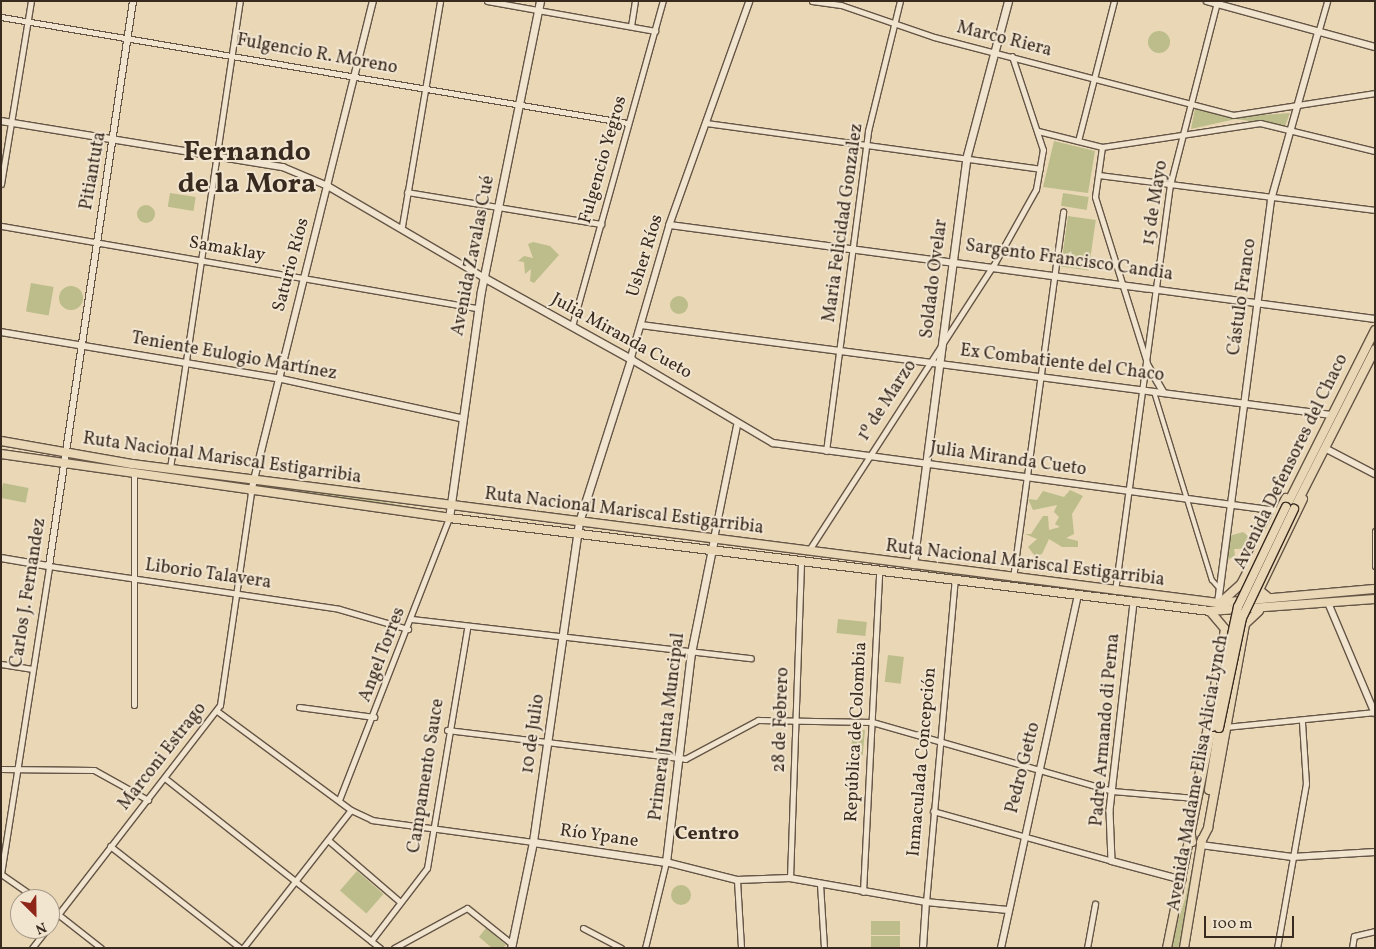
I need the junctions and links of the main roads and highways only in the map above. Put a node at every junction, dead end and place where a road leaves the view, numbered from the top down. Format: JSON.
{"nodes":[{"id":1,"x":540,"y":1,"type":"edge"},
{"id":2,"x":1007,"y":1,"type":"edge"},
{"id":3,"x":484,"y":277,"type":"junction"},
{"id":4,"x":1375,"y":330,"type":"edge"},
{"id":5,"x":1375,"y":349,"type":"edge"},
{"id":6,"x":631,"y":359,"type":"joint"},
{"id":7,"x":1,"y":441,"type":"edge"},
{"id":8,"x":1,"y":454,"type":"edge"},
{"id":9,"x":1302,"y":476,"type":"junction"},
{"id":10,"x":1306,"y":485,"type":"junction"},
{"id":11,"x":449,"y":504,"type":"junction"},
{"id":12,"x":1290,"y":508,"type":"junction"},
{"id":13,"x":449,"y":518,"type":"junction"},
{"id":14,"x":579,"y":522,"type":"junction"},
{"id":15,"x":577,"y":533,"type":"junction"},
{"id":16,"x":714,"y":539,"type":"junction"},
{"id":17,"x":709,"y":550,"type":"junction"},
{"id":18,"x":897,"y":562,"type":"junction"},
{"id":19,"x":913,"y":564,"type":"junction"},
{"id":20,"x":896,"y":574,"type":"junction"},
{"id":21,"x":1375,"y":589,"type":"edge"},
{"id":22,"x":1279,"y":599,"type":"junction"},
{"id":23,"x":1375,"y":599,"type":"edge"},
{"id":24,"x":1219,"y":603,"type":"junction"},
{"id":25,"x":1242,"y":607,"type":"junction"},
{"id":26,"x":1264,"y":609,"type":"junction"},
{"id":27,"x":1210,"y":611,"type":"junction"},
{"id":28,"x":1219,"y":727,"type":"junction"},
{"id":29,"x":533,"y":842,"type":"junction"},
{"id":30,"x":1192,"y":842,"type":"junction"},
{"id":31,"x":666,"y":862,"type":"joint"},
{"id":32,"x":512,"y":946,"type":"edge"},
{"id":33,"x":1167,"y":948,"type":"edge"},
{"id":34,"x":1184,"y":948,"type":"edge"}],
"edges":[{"from":1,"to":3,"type":"main road","name":"Avenida Zavalas Cué"},
{"from":2,"to":19,"type":"main road","name":"Soldado Ovelar"},
{"from":3,"to":6,"type":"main road","name":"Julia Miranda Cueto"},
{"from":3,"to":11,"type":"main road","name":"Avenida Zavalas Cué"},
{"from":4,"to":9,"type":"highway","name":"Avenida Defensores del Chaco"},
{"from":5,"to":10,"type":"highway","name":"Avenida Defensores del Chaco"},
{"from":6,"to":14,"type":"main road","name":"Usher Ríos"},
{"from":7,"to":11,"type":"highway","name":"Ruta Nacional Mariscal Estigarribia"},
{"from":8,"to":13,"type":"highway","name":"Ruta Nacional Mariscal Estigarribia"},
{"from":9,"to":12,"type":"highway","name":"Avenida Defensores del Chaco"},
{"from":9,"to":24,"type":"highway"},
{"from":10,"to":12,"type":"highway","name":"Avenida Defensores del Chaco"},
{"from":10,"to":22,"type":"highway"},
{"from":11,"to":13,"type":"main road","name":"Avenida Zavalas Cué"},
{"from":11,"to":14,"type":"highway","name":"Ruta Nacional Mariscal Estigarribia"},
{"from":12,"to":25,"type":"highway","name":"Avenida Defensores del Chaco","bridge":true},
{"from":13,"to":15,"type":"highway","name":"Ruta Nacional Mariscal Estigarribia"},
{"from":14,"to":15,"type":"main road","name":"10 de Julio"},
{"from":14,"to":16,"type":"highway","name":"Ruta Nacional Mariscal Estigarribia"},
{"from":15,"to":17,"type":"highway","name":"Ruta Nacional Mariscal Estigarribia"},
{"from":15,"to":29,"type":"main road","name":"10 de Julio"},
{"from":16,"to":17,"type":"main road","name":"Primera Junta Muncipal"},
{"from":16,"to":18,"type":"highway","name":"Ruta Nacional Mariscal Estigarribia"},
{"from":17,"to":20,"type":"highway","name":"Ruta Nacional Mariscal Estigarribia"},
{"from":17,"to":31,"type":"main road","name":"Primera Junta Muncipal"},
{"from":18,"to":19,"type":"highway","name":"Ruta Nacional Mariscal Estigarribia"},
{"from":18,"to":20,"type":"highway"},
{"from":19,"to":24,"type":"highway","name":"Ruta Nacional Mariscal Estigarribia"},
{"from":20,"to":27,"type":"highway","name":"Ruta Nacional Mariscal Estigarribia"},
{"from":21,"to":22,"type":"highway"},
{"from":22,"to":25,"type":"highway"},
{"from":23,"to":26,"type":"highway"},
{"from":24,"to":25,"type":"highway","name":"Ruta Nacional Mariscal Estigarribia"},
{"from":25,"to":26,"type":"highway"},
{"from":25,"to":27,"type":"highway","name":"Ruta Nacional Mariscal Estigarribia"},
{"from":25,"to":28,"type":"highway","name":"Avenida Madame Elisa Alicia Lynch","bridge":true},
{"from":26,"to":28,"type":"highway"},
{"from":27,"to":30,"type":"highway"},
{"from":28,"to":30,"type":"highway","name":"Avenida Madame Elisa Alicia Lynch"},
{"from":28,"to":34,"type":"highway","name":"Avenida Madame Elisa Alicia Lynch"},
{"from":29,"to":31,"type":"main road","name":"Río Ypane"},
{"from":29,"to":32,"type":"main road","name":"10 de Julio"},
{"from":30,"to":33,"type":"highway","name":"Avenida Madame Elisa Alicia Lynch"}]}
